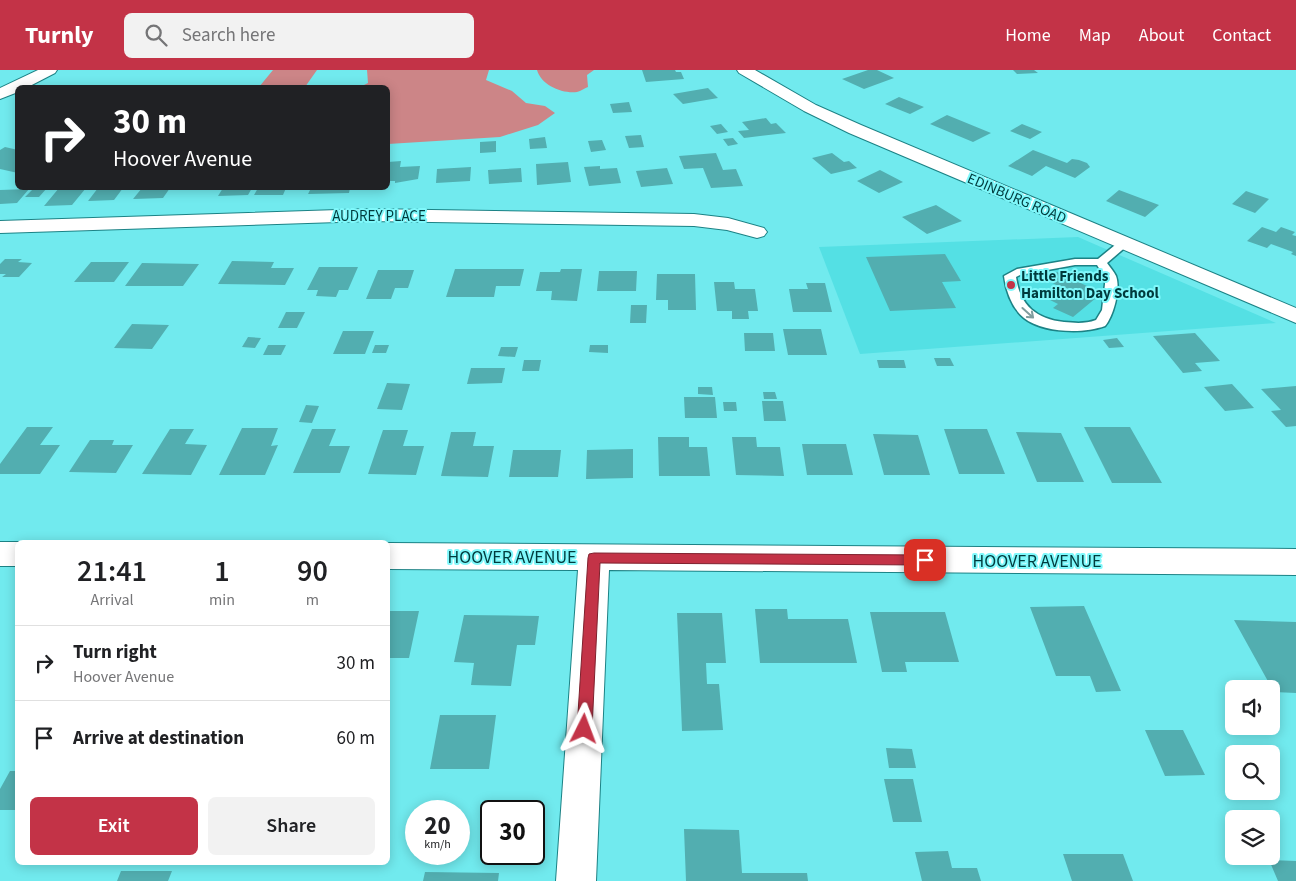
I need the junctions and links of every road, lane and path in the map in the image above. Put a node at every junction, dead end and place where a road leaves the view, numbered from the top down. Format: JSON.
{"nodes":[{"id":1,"x":50,"y":70,"type":"edge"},
{"id":2,"x":744,"y":70,"type":"edge"},
{"id":3,"x":19,"y":85,"type":"edge"},
{"id":4,"x":15,"y":87,"type":"edge"},
{"id":5,"x":0,"y":94,"type":"edge"},
{"id":6,"x":0,"y":227,"type":"edge"},
{"id":7,"x":757,"y":232,"type":"dead end"},
{"id":8,"x":1124,"y":243,"type":"junction"},
{"id":9,"x":1101,"y":262,"type":"junction"},
{"id":10,"x":1296,"y":316,"type":"edge"},
{"id":11,"x":0,"y":554,"type":"edge"},
{"id":12,"x":15,"y":554,"type":"edge"},
{"id":13,"x":390,"y":556,"type":"edge"},
{"id":14,"x":594,"y":558,"type":"junction"},
{"id":15,"x":1296,"y":562,"type":"edge"},
{"id":16,"x":576,"y":881,"type":"edge"}],
"edges":[{"from":1,"to":3,"type":"street"},
{"from":2,"to":8,"type":"street","name":"EDINBURG ROAD"},
{"from":4,"to":5,"type":"street"},
{"from":6,"to":7,"type":"street","name":"AUDREY PLACE"},
{"from":8,"to":9,"type":"lane"},
{"from":8,"to":10,"type":"street","name":"EDINBURG ROAD"},
{"from":9,"to":9,"type":"lane","one_way":true},
{"from":11,"to":12,"type":"street"},
{"from":13,"to":14,"type":"street","name":"HOOVER AVENUE"},
{"from":14,"to":15,"type":"street","name":"HOOVER AVENUE"},
{"from":14,"to":16,"type":"street"}]}
